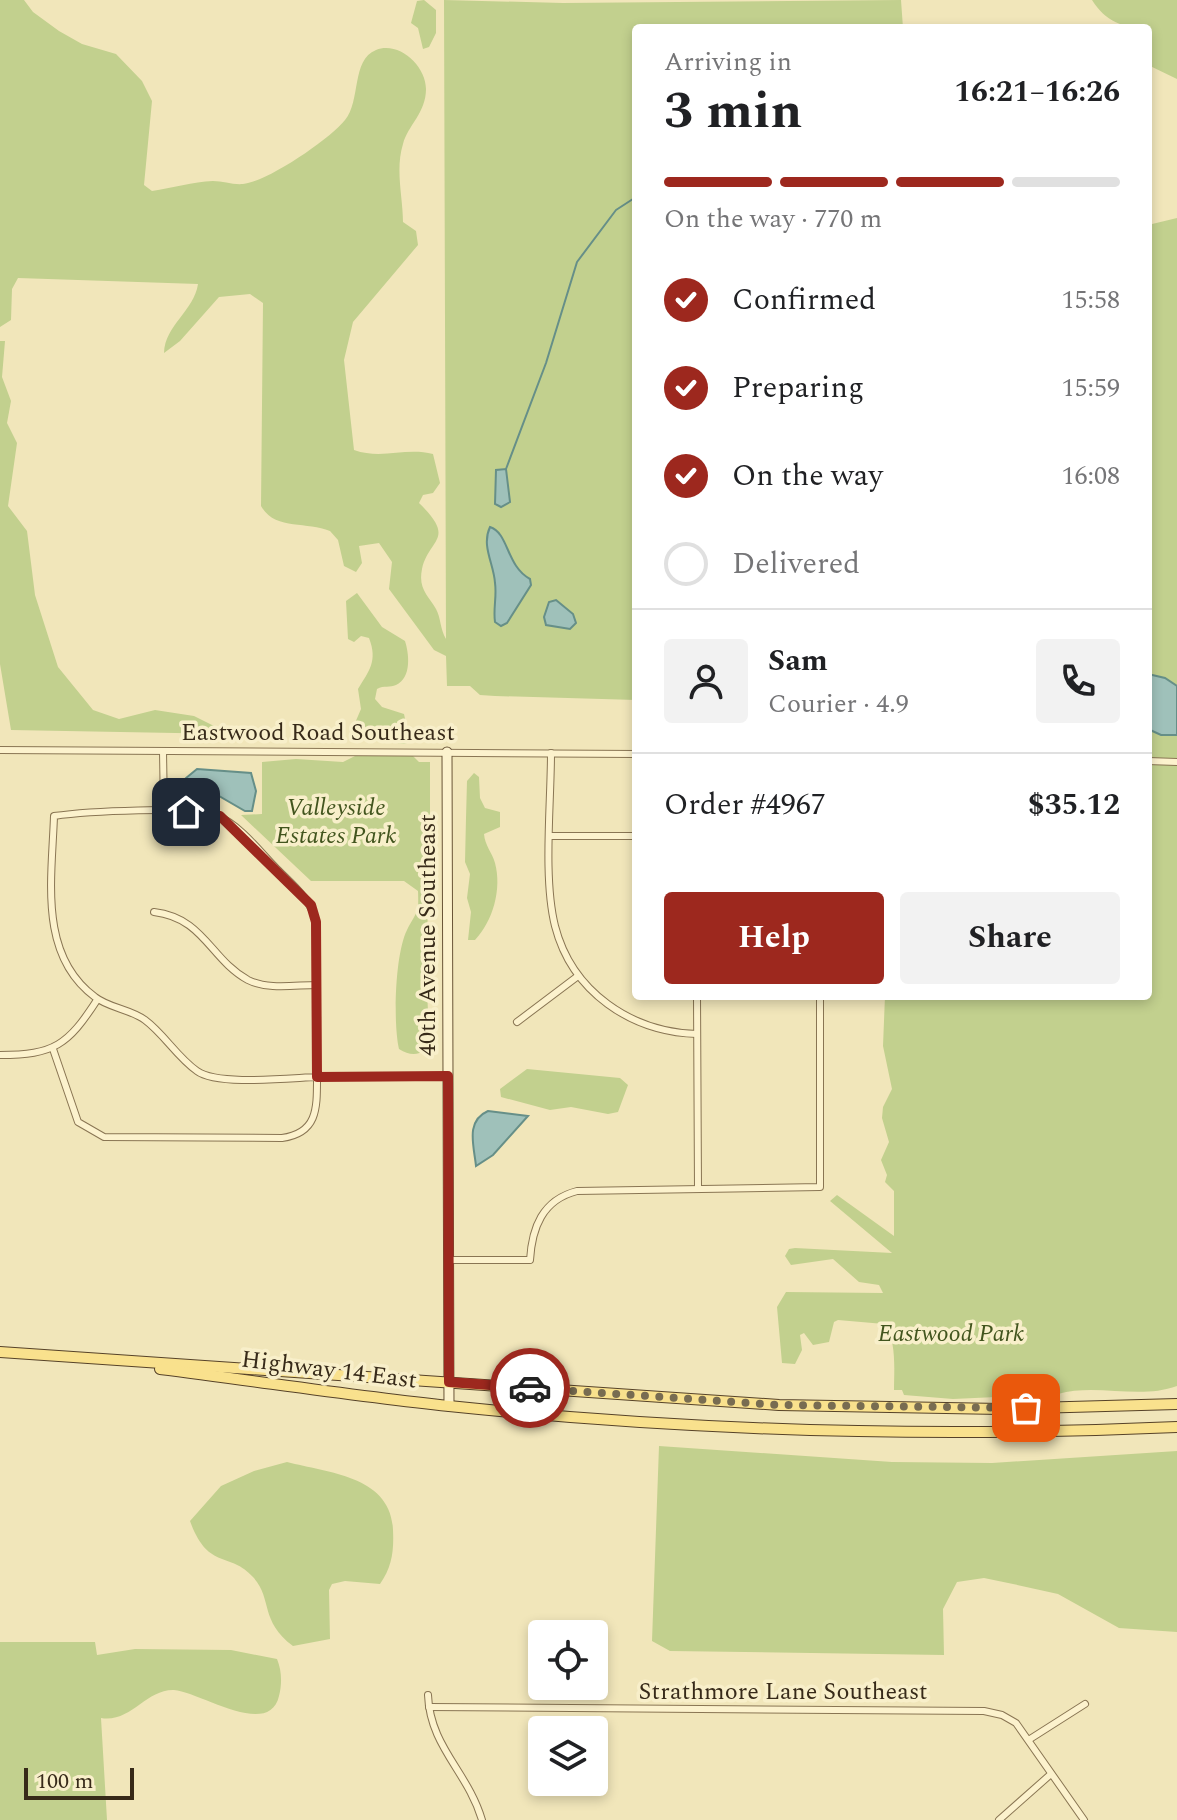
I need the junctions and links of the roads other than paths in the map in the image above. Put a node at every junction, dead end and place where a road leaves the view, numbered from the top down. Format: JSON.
{"nodes":[{"id":1,"x":0,"y":750,"type":"edge"},
{"id":2,"x":163,"y":751,"type":"junction"},
{"id":3,"x":447,"y":752,"type":"junction"},
{"id":4,"x":551,"y":753,"type":"junction"},
{"id":5,"x":632,"y":754,"type":"edge"},
{"id":6,"x":1152,"y":761,"type":"edge"},
{"id":7,"x":1177,"y":762,"type":"edge"},
{"id":8,"x":164,"y":812,"type":"junction"},
{"id":9,"x":551,"y":836,"type":"junction"},
{"id":10,"x":632,"y":836,"type":"edge"},
{"id":11,"x":154,"y":912,"type":"dead end"},
{"id":12,"x":578,"y":976,"type":"junction"},
{"id":13,"x":317,"y":985,"type":"junction"},
{"id":14,"x":97,"y":1000,"type":"junction"},
{"id":15,"x":697,"y":1000,"type":"edge"},
{"id":16,"x":820,"y":1000,"type":"edge"},
{"id":17,"x":517,"y":1022,"type":"dead end"},
{"id":18,"x":697,"y":1034,"type":"junction"},
{"id":19,"x":53,"y":1049,"type":"junction"},
{"id":20,"x":0,"y":1055,"type":"edge"},
{"id":21,"x":448,"y":1076,"type":"junction"},
{"id":22,"x":317,"y":1077,"type":"junction"},
{"id":23,"x":698,"y":1188,"type":"junction"},
{"id":24,"x":449,"y":1260,"type":"junction"},
{"id":25,"x":0,"y":1352,"type":"edge"},
{"id":26,"x":99,"y":1359,"type":"junction"},
{"id":27,"x":449,"y":1382,"type":"junction"},
{"id":28,"x":1177,"y":1404,"type":"edge"},
{"id":29,"x":449,"y":1406,"type":"junction"},
{"id":30,"x":1177,"y":1427,"type":"edge"},
{"id":31,"x":428,"y":1695,"type":"dead end"},
{"id":32,"x":1085,"y":1704,"type":"dead end"},
{"id":33,"x":429,"y":1707,"type":"junction"},
{"id":34,"x":1030,"y":1739,"type":"junction"},
{"id":35,"x":1051,"y":1774,"type":"junction"},
{"id":36,"x":482,"y":1820,"type":"edge"},
{"id":37,"x":999,"y":1820,"type":"edge"},
{"id":38,"x":1084,"y":1820,"type":"edge"}],
"edges":[{"from":1,"to":2,"type":"street","name":"Eastwood Road Southeast"},
{"from":2,"to":3,"type":"street","name":"Eastwood Road Southeast"},
{"from":2,"to":8,"type":"street"},
{"from":3,"to":4,"type":"street","name":"Eastwood Road Southeast"},
{"from":3,"to":21,"type":"street","name":"40th Avenue Southeast"},
{"from":4,"to":5,"type":"street","name":"Eastwood Road Southeast"},
{"from":4,"to":9,"type":"street"},
{"from":6,"to":7,"type":"street"},
{"from":8,"to":13,"type":"street"},
{"from":8,"to":14,"type":"street"},
{"from":9,"to":10,"type":"street"},
{"from":9,"to":12,"type":"street"},
{"from":11,"to":13,"type":"street"},
{"from":12,"to":17,"type":"street"},
{"from":12,"to":18,"type":"street"},
{"from":13,"to":22,"type":"street"},
{"from":14,"to":19,"type":"street"},
{"from":14,"to":22,"type":"street"},
{"from":15,"to":18,"type":"street"},
{"from":16,"to":23,"type":"street"},
{"from":18,"to":23,"type":"street"},
{"from":19,"to":20,"type":"street"},
{"from":19,"to":22,"type":"street"},
{"from":21,"to":22,"type":"street"},
{"from":21,"to":24,"type":"street","name":"40th Avenue Southeast"},
{"from":23,"to":24,"type":"street"},
{"from":24,"to":27,"type":"street","name":"40th Avenue Southeast"},
{"from":25,"to":26,"type":"main road","name":"Highway 14 East"},
{"from":26,"to":27,"type":"main road","name":"Highway 14 East"},
{"from":26,"to":29,"type":"main road","name":"Highway 14 East"},
{"from":27,"to":28,"type":"main road","name":"Highway 14 East"},
{"from":27,"to":29,"type":"street","name":"40th Avenue Southeast"},
{"from":29,"to":30,"type":"main road","name":"Highway 14 East"},
{"from":31,"to":33,"type":"street"},
{"from":32,"to":34,"type":"street"},
{"from":33,"to":34,"type":"street","name":"Strathmore Lane Southeast"},
{"from":33,"to":36,"type":"street"},
{"from":34,"to":35,"type":"street","name":"Strathmore Lane Southeast"},
{"from":35,"to":37,"type":"street"},
{"from":35,"to":38,"type":"street","name":"Strathmore Lane Southeast"}]}
